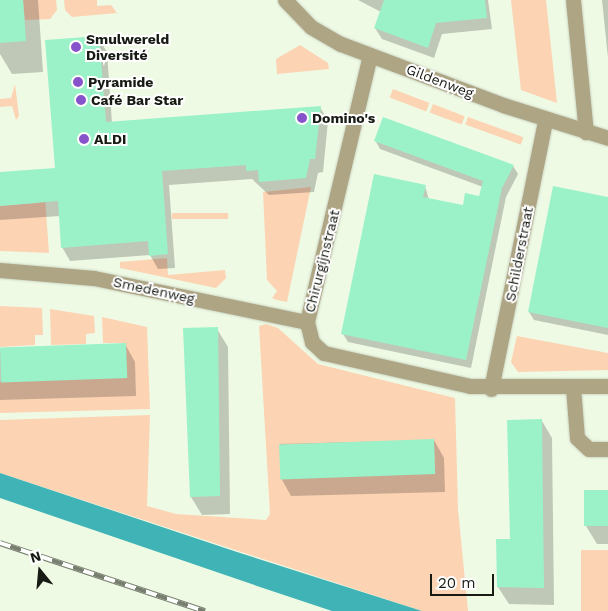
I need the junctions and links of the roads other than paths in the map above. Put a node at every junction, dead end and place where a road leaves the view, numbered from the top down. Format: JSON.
{"nodes":[{"id":1,"x":285,"y":0,"type":"edge"},
{"id":2,"x":573,"y":0,"type":"edge"},
{"id":3,"x":370,"y":55,"type":"junction"},
{"id":4,"x":546,"y":120,"type":"junction"},
{"id":5,"x":586,"y":132,"type":"junction"},
{"id":6,"x":608,"y":138,"type":"edge"},
{"id":7,"x":0,"y":270,"type":"edge"},
{"id":8,"x":307,"y":322,"type":"junction"},
{"id":9,"x":608,"y":386,"type":"edge"},
{"id":10,"x":573,"y":387,"type":"junction"},
{"id":11,"x":491,"y":389,"type":"junction"},
{"id":12,"x":608,"y":449,"type":"edge"}],
"edges":[{"from":1,"to":3,"type":"street","name":"Gildenweg"},
{"from":2,"to":5,"type":"street"},
{"from":3,"to":4,"type":"street","name":"Gildenweg"},
{"from":3,"to":8,"type":"street","name":"Chirurgijnstraat"},
{"from":4,"to":5,"type":"street","name":"Gildenweg"},
{"from":4,"to":11,"type":"street","name":"Schilderstraat"},
{"from":5,"to":6,"type":"street","name":"Gildenweg"},
{"from":7,"to":8,"type":"street","name":"Smedenweg"},
{"from":8,"to":11,"type":"street","name":"Chirurgijnstraat"},
{"from":9,"to":10,"type":"street","name":"Chirurgijnstraat"},
{"from":10,"to":11,"type":"street","name":"Chirurgijnstraat"},
{"from":10,"to":12,"type":"street"}]}
